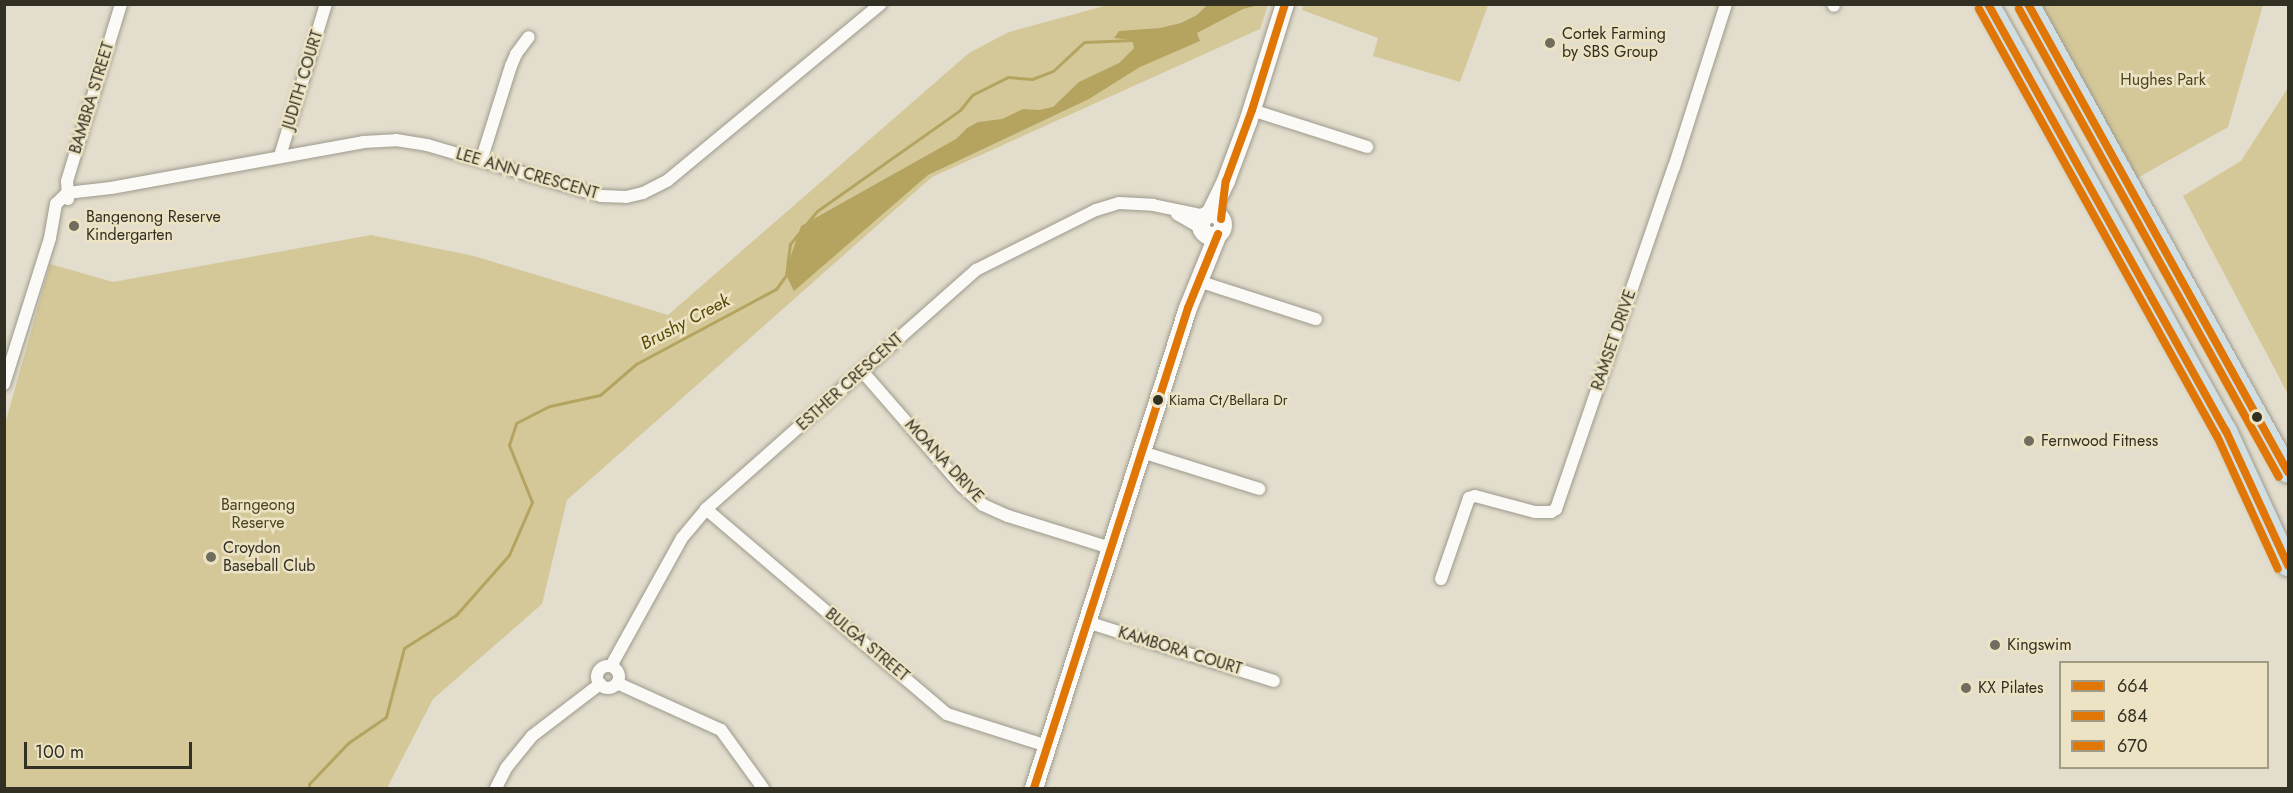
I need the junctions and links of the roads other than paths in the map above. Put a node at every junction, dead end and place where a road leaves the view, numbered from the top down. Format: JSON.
{"nodes":[{"id":1,"x":121,"y":4,"type":"edge"},
{"id":2,"x":326,"y":4,"type":"edge"},
{"id":3,"x":881,"y":4,"type":"edge"},
{"id":4,"x":1285,"y":4,"type":"edge"},
{"id":5,"x":1726,"y":4,"type":"edge"},
{"id":6,"x":1988,"y":4,"type":"edge"},
{"id":7,"x":2028,"y":4,"type":"edge"},
{"id":8,"x":530,"y":37,"type":"dead end"},
{"id":9,"x":1252,"y":110,"type":"junction"},
{"id":10,"x":1367,"y":147,"type":"dead end"},
{"id":11,"x":280,"y":156,"type":"junction"},
{"id":12,"x":481,"y":161,"type":"junction"},
{"id":13,"x":68,"y":197,"type":"junction"},
{"id":14,"x":1210,"y":224,"type":"junction"},
{"id":15,"x":1198,"y":281,"type":"junction"},
{"id":16,"x":1316,"y":319,"type":"dead end"},
{"id":17,"x":862,"y":370,"type":"junction"},
{"id":18,"x":4,"y":384,"type":"edge"},
{"id":19,"x":1142,"y":452,"type":"junction"},
{"id":20,"x":2289,"y":472,"type":"edge"},
{"id":21,"x":1259,"y":489,"type":"dead end"},
{"id":22,"x":706,"y":509,"type":"junction"},
{"id":23,"x":1111,"y":548,"type":"junction"},
{"id":24,"x":2289,"y":565,"type":"edge"},
{"id":25,"x":1441,"y":579,"type":"dead end"},
{"id":26,"x":1087,"y":622,"type":"junction"},
{"id":27,"x":611,"y":666,"type":"junction"},
{"id":28,"x":1274,"y":681,"type":"dead end"},
{"id":29,"x":617,"y":683,"type":"junction"},
{"id":30,"x":600,"y":684,"type":"junction"},
{"id":31,"x":1047,"y":746,"type":"junction"},
{"id":32,"x":1035,"y":788,"type":"edge"},
{"id":33,"x":496,"y":789,"type":"edge"},
{"id":34,"x":763,"y":789,"type":"edge"}],
"edges":[{"from":1,"to":13,"type":"street","name":"BAMBRA STREET"},
{"from":2,"to":11,"type":"street","name":"JUDITH COURT"},
{"from":3,"to":12,"type":"street","name":"LEE ANN CRESCENT"},
{"from":4,"to":9,"type":"main road"},
{"from":5,"to":25,"type":"street","name":"RAMSET DRIVE"},
{"from":6,"to":24,"type":"highway"},
{"from":7,"to":20,"type":"highway"},
{"from":8,"to":12,"type":"street"},
{"from":9,"to":10,"type":"street"},
{"from":9,"to":14,"type":"main road"},
{"from":11,"to":12,"type":"street","name":"LEE ANN CRESCENT"},
{"from":11,"to":13,"type":"street","name":"LEE ANN CRESCENT"},
{"from":13,"to":18,"type":"street","name":"BAMBRA STREET"},
{"from":14,"to":15,"type":"main road"},
{"from":14,"to":17,"type":"street","name":"ESTHER CRESCENT"},
{"from":15,"to":16,"type":"street"},
{"from":15,"to":19,"type":"main road"},
{"from":17,"to":22,"type":"street","name":"ESTHER CRESCENT"},
{"from":17,"to":23,"type":"street","name":"MOANA DRIVE"},
{"from":19,"to":21,"type":"street"},
{"from":19,"to":23,"type":"main road"},
{"from":22,"to":27,"type":"street","name":"ESTHER CRESCENT"},
{"from":22,"to":31,"type":"street","name":"BULGA STREET"},
{"from":23,"to":26,"type":"main road"},
{"from":26,"to":28,"type":"street","name":"KAMBORA COURT"},
{"from":26,"to":31,"type":"main road"},
{"from":27,"to":29,"type":"street"},
{"from":27,"to":30,"type":"street"},
{"from":29,"to":30,"type":"street"},
{"from":29,"to":34,"type":"street"},
{"from":30,"to":33,"type":"street"},
{"from":31,"to":32,"type":"main road"}]}
